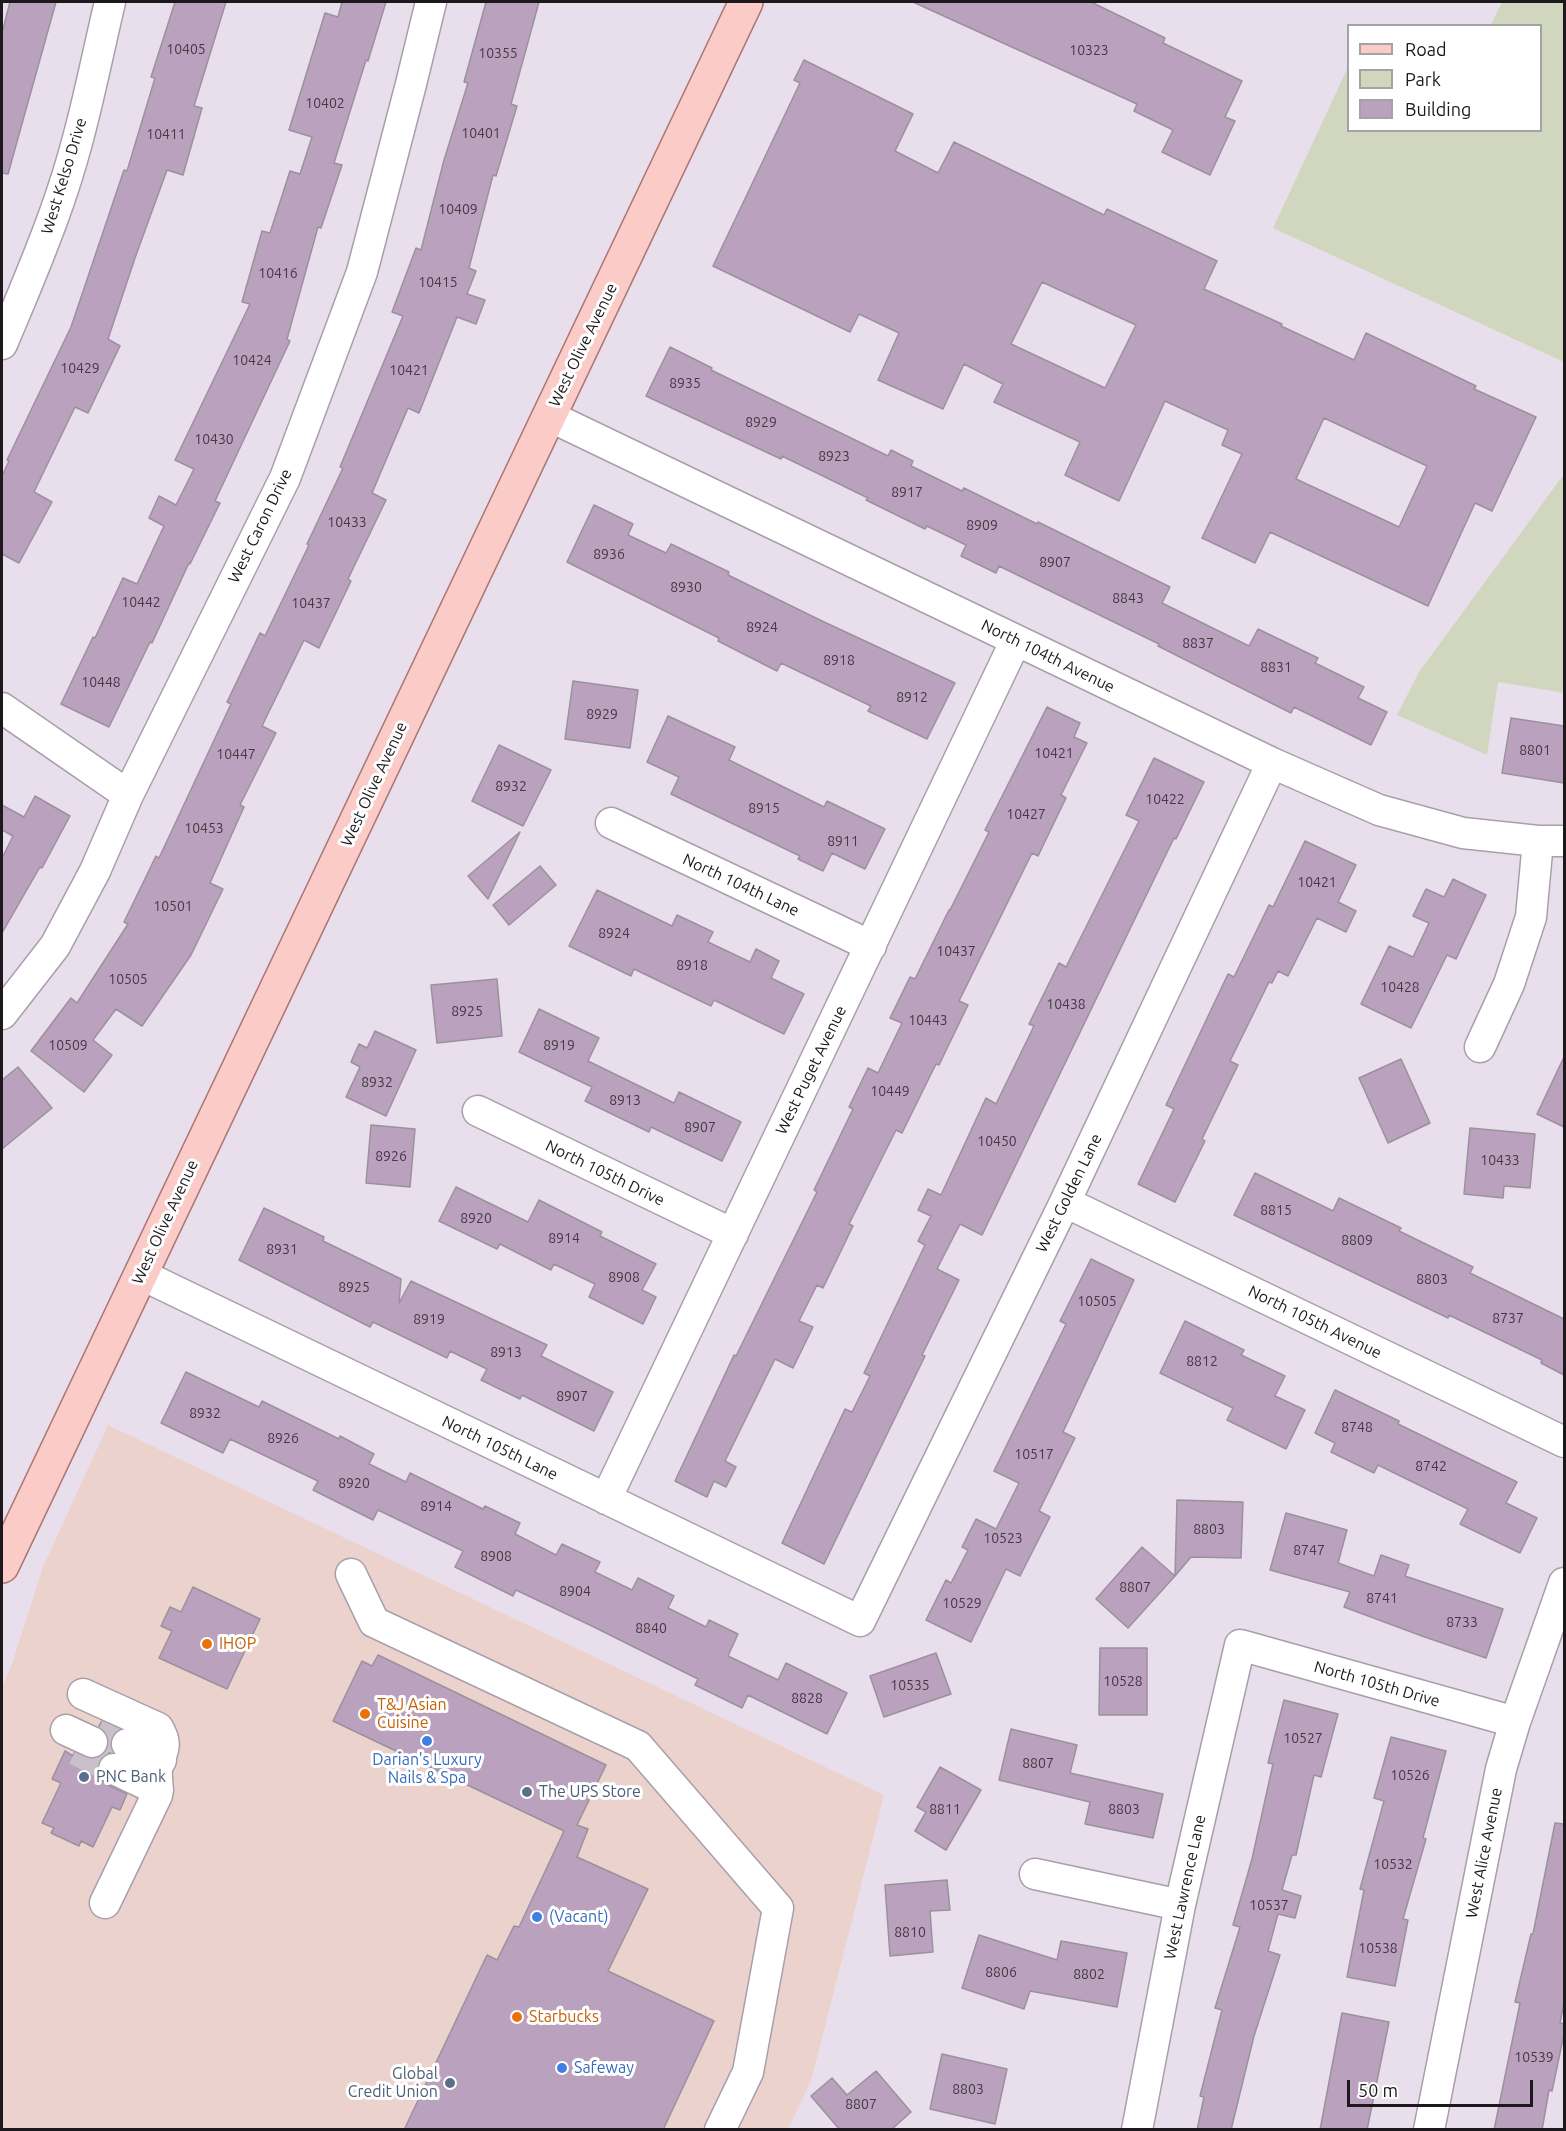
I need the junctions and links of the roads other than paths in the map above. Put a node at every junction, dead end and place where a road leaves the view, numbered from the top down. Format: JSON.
{"nodes":[{"id":1,"x":110,"y":2,"type":"edge"},
{"id":2,"x":431,"y":2,"type":"edge"},
{"id":3,"x":746,"y":2,"type":"edge"},
{"id":4,"x":2,"y":344,"type":"edge"},
{"id":5,"x":549,"y":416,"type":"junction"},
{"id":6,"x":1016,"y":640,"type":"junction"},
{"id":7,"x":2,"y":708,"type":"edge"},
{"id":8,"x":1272,"y":763,"type":"junction"},
{"id":9,"x":128,"y":795,"type":"junction"},
{"id":10,"x":611,"y":823,"type":"dead end"},
{"id":11,"x":1551,"y":841,"type":"edge"},
{"id":12,"x":871,"y":946,"type":"junction"},
{"id":13,"x":2,"y":1014,"type":"edge"},
{"id":14,"x":1480,"y":1047,"type":"dead end"},
{"id":15,"x":478,"y":1111,"type":"dead end"},
{"id":16,"x":1065,"y":1202,"type":"junction"},
{"id":17,"x":733,"y":1234,"type":"junction"},
{"id":18,"x":140,"y":1274,"type":"junction"},
{"id":19,"x":1564,"y":1442,"type":"edge"},
{"id":20,"x":606,"y":1499,"type":"junction"},
{"id":21,"x":2,"y":1566,"type":"edge"},
{"id":22,"x":351,"y":1574,"type":"dead end"},
{"id":23,"x":1564,"y":1583,"type":"edge"},
{"id":24,"x":860,"y":1621,"type":"joint"},
{"id":25,"x":1240,"y":1645,"type":"joint"},
{"id":26,"x":1515,"y":1722,"type":"junction"},
{"id":27,"x":94,"y":1733,"type":"junction"},
{"id":28,"x":160,"y":1773,"type":"junction"},
{"id":29,"x":1035,"y":1874,"type":"dead end"},
{"id":30,"x":105,"y":1903,"type":"dead end"},
{"id":31,"x":1180,"y":1905,"type":"junction"},
{"id":32,"x":720,"y":2130,"type":"edge"},
{"id":33,"x":1137,"y":2130,"type":"edge"},
{"id":34,"x":1429,"y":2130,"type":"edge"}],
"edges":[{"from":1,"to":4,"type":"street","name":"West Kelso Drive"},
{"from":2,"to":9,"type":"street","name":"West Caron Drive"},
{"from":3,"to":5,"type":"main road","name":"West Olive Avenue"},
{"from":5,"to":6,"type":"street","name":"North 104th Avenue"},
{"from":5,"to":18,"type":"main road","name":"West Olive Avenue"},
{"from":6,"to":8,"type":"street","name":"North 104th Avenue"},
{"from":6,"to":12,"type":"street","name":"West Puget Avenue"},
{"from":7,"to":9,"type":"street"},
{"from":8,"to":11,"type":"street","name":"North 104th Avenue"},
{"from":8,"to":16,"type":"street","name":"West Golden Lane"},
{"from":9,"to":13,"type":"street","name":"West Caron Drive"},
{"from":10,"to":12,"type":"street","name":"North 104th Lane"},
{"from":11,"to":14,"type":"street"},
{"from":12,"to":17,"type":"street","name":"West Puget Avenue"},
{"from":15,"to":17,"type":"street","name":"North 105th Drive"},
{"from":16,"to":19,"type":"street","name":"North 105th Avenue"},
{"from":16,"to":24,"type":"street","name":"West Golden Lane"},
{"from":17,"to":20,"type":"street","name":"West Puget Avenue"},
{"from":18,"to":20,"type":"street","name":"North 105th Lane"},
{"from":18,"to":21,"type":"main road","name":"West Olive Avenue"},
{"from":20,"to":24,"type":"street","name":"North 105th Lane"},
{"from":22,"to":32,"type":"street"},
{"from":23,"to":26,"type":"street","name":"West Alice Avenue"},
{"from":25,"to":26,"type":"street","name":"North 105th Drive"},
{"from":25,"to":31,"type":"street","name":"West Lawrence Lane"},
{"from":26,"to":34,"type":"street","name":"West Alice Avenue"},
{"from":27,"to":28,"type":"street"},
{"from":27,"to":28,"type":"street"},
{"from":27,"to":28,"type":"street"},
{"from":28,"to":30,"type":"street"},
{"from":29,"to":31,"type":"street"},
{"from":31,"to":33,"type":"street","name":"West Lawrence Lane"}]}
